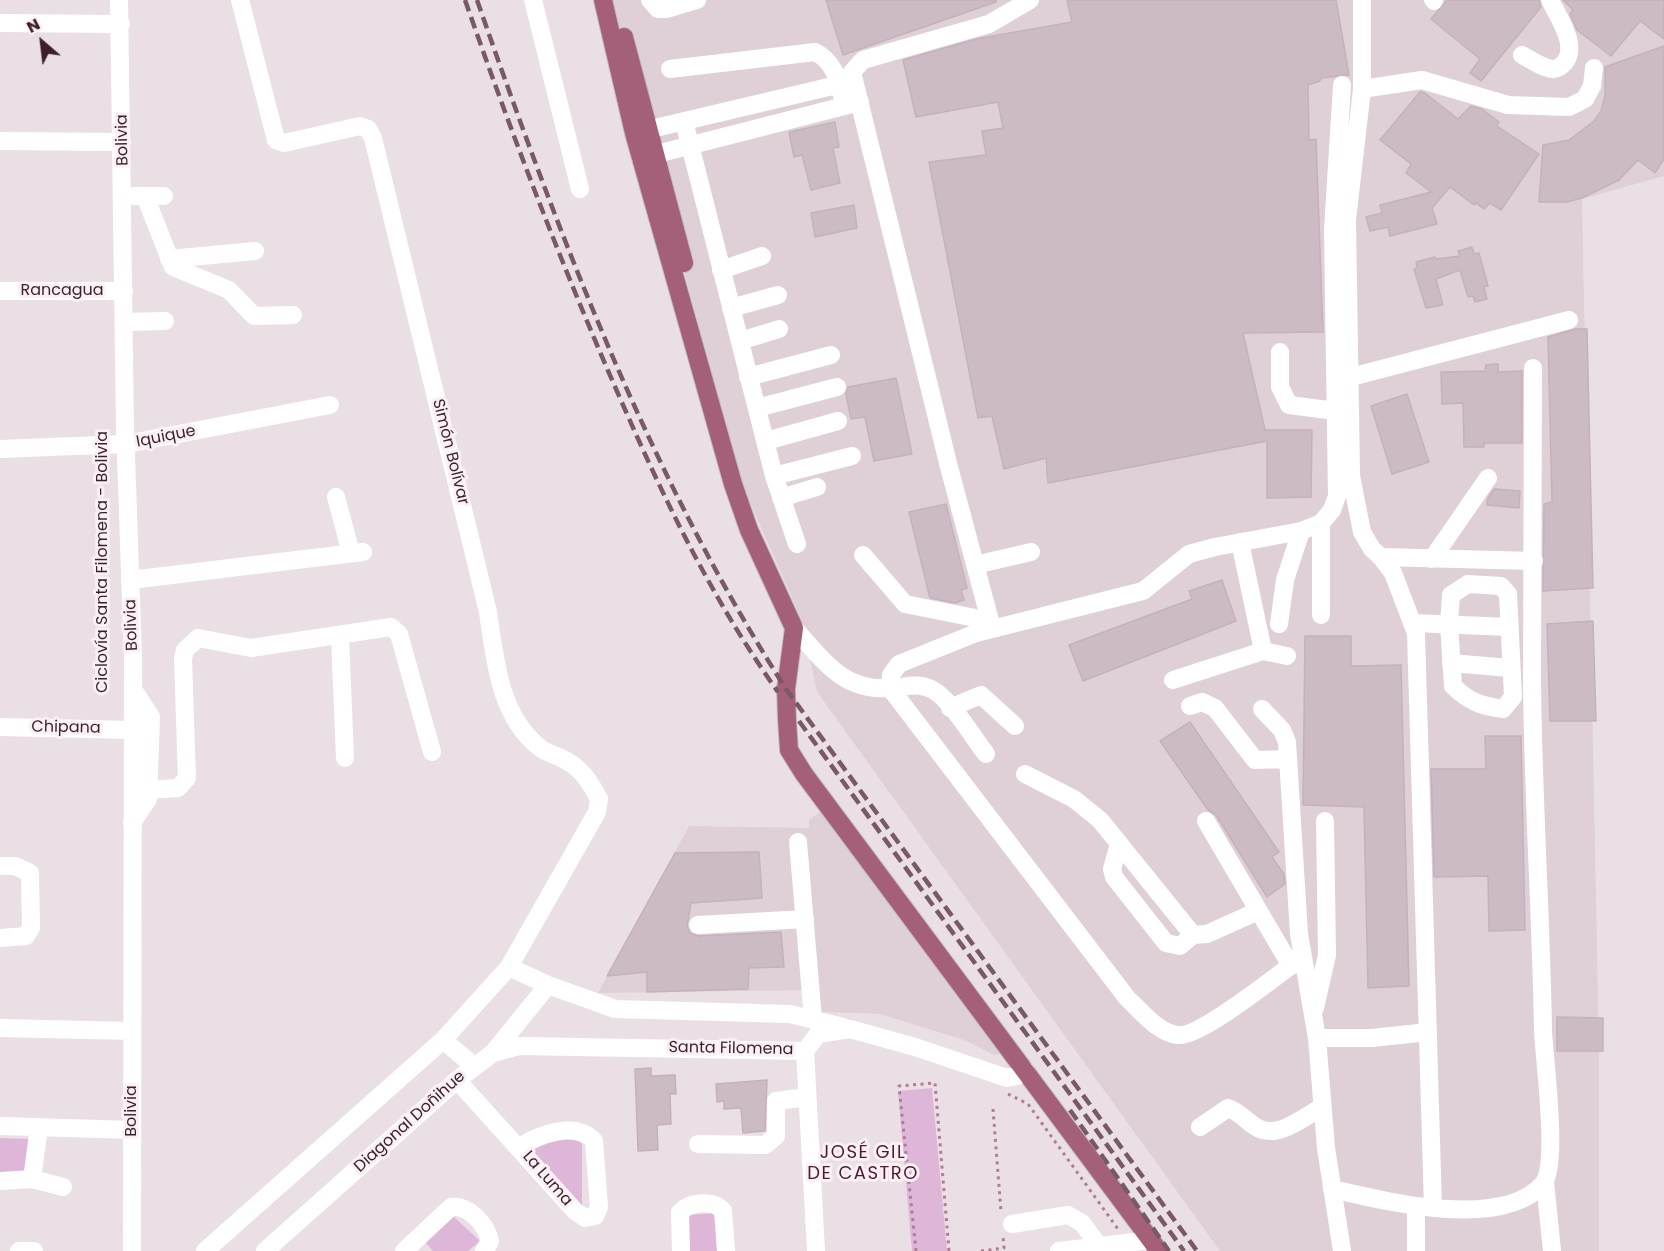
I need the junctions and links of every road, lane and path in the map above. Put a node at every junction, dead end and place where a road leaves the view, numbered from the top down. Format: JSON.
{"nodes":[{"id":1,"x":119,"y":0,"type":"edge"},
{"id":2,"x":240,"y":0,"type":"edge"},
{"id":3,"x":533,"y":0,"type":"edge"},
{"id":4,"x":603,"y":0,"type":"edge"},
{"id":5,"x":615,"y":0,"type":"edge"},
{"id":6,"x":650,"y":0,"type":"edge"},
{"id":7,"x":697,"y":0,"type":"edge"},
{"id":8,"x":1030,"y":0,"type":"edge"},
{"id":9,"x":1362,"y":0,"type":"edge"},
{"id":10,"x":1550,"y":0,"type":"edge"},
{"id":11,"x":0,"y":23,"type":"edge"},
{"id":12,"x":121,"y":24,"type":"junction"},
{"id":13,"x":1522,"y":55,"type":"dead end"},
{"id":14,"x":1594,"y":68,"type":"dead end"},
{"id":15,"x":670,"y":69,"type":"dead end"},
{"id":16,"x":846,"y":82,"type":"junction"},
{"id":17,"x":1342,"y":85,"type":"dead end"},
{"id":18,"x":1362,"y":89,"type":"junction"},
{"id":19,"x":852,"y":104,"type":"junction"},
{"id":20,"x":684,"y":121,"type":"junction"},
{"id":21,"x":641,"y":131,"type":"junction"},
{"id":22,"x":0,"y":141,"type":"edge"},
{"id":23,"x":122,"y":142,"type":"junction"},
{"id":24,"x":690,"y":145,"type":"junction"},
{"id":25,"x":648,"y":156,"type":"junction"},
{"id":26,"x":580,"y":189,"type":"dead end"},
{"id":27,"x":145,"y":196,"type":"junction"},
{"id":28,"x":164,"y":196,"type":"dead end"},
{"id":29,"x":123,"y":197,"type":"junction"},
{"id":30,"x":255,"y":251,"type":"dead end"},
{"id":31,"x":762,"y":256,"type":"dead end"},
{"id":32,"x":169,"y":259,"type":"junction"},
{"id":33,"x":721,"y":270,"type":"junction"},
{"id":34,"x":0,"y":291,"type":"edge"},
{"id":35,"x":124,"y":291,"type":"junction"},
{"id":36,"x":778,"y":295,"type":"dead end"},
{"id":37,"x":731,"y":308,"type":"junction"},
{"id":38,"x":292,"y":315,"type":"dead end"},
{"id":39,"x":1569,"y":320,"type":"dead end"},
{"id":40,"x":165,"y":321,"type":"dead end"},
{"id":41,"x":124,"y":322,"type":"junction"},
{"id":42,"x":779,"y":329,"type":"dead end"},
{"id":43,"x":740,"y":341,"type":"junction"},
{"id":44,"x":1280,"y":352,"type":"dead end"},
{"id":45,"x":831,"y":355,"type":"dead end"},
{"id":46,"x":1533,"y":368,"type":"dead end"},
{"id":47,"x":748,"y":377,"type":"junction"},
{"id":48,"x":1351,"y":377,"type":"junction"},
{"id":49,"x":837,"y":387,"type":"dead end"},
{"id":50,"x":330,"y":405,"type":"dead end"},
{"id":51,"x":757,"y":408,"type":"junction"},
{"id":52,"x":1336,"y":411,"type":"junction"},
{"id":53,"x":838,"y":421,"type":"dead end"},
{"id":54,"x":766,"y":441,"type":"junction"},
{"id":55,"x":126,"y":444,"type":"junction"},
{"id":56,"x":0,"y":448,"type":"edge"},
{"id":57,"x":852,"y":456,"type":"dead end"},
{"id":58,"x":774,"y":476,"type":"junction"},
{"id":59,"x":1488,"y":478,"type":"dead end"},
{"id":60,"x":817,"y":487,"type":"dead end"},
{"id":61,"x":336,"y":497,"type":"dead end"},
{"id":62,"x":782,"y":498,"type":"junction"},
{"id":63,"x":1321,"y":524,"type":"junction"},
{"id":64,"x":1301,"y":531,"type":"junction"},
{"id":65,"x":1239,"y":542,"type":"junction"},
{"id":66,"x":797,"y":544,"type":"dead end"},
{"id":67,"x":1031,"y":552,"type":"dead end"},
{"id":68,"x":863,"y":555,"type":"dead end"},
{"id":69,"x":1381,"y":557,"type":"junction"},
{"id":70,"x":1432,"y":559,"type":"junction"},
{"id":71,"x":1534,"y":561,"type":"junction"},
{"id":72,"x":975,"y":565,"type":"junction"},
{"id":73,"x":130,"y":580,"type":"junction"},
{"id":74,"x":1321,"y":615,"type":"dead end"},
{"id":75,"x":1414,"y":623,"type":"junction"},
{"id":76,"x":1279,"y":624,"type":"dead end"},
{"id":77,"x":1449,"y":624,"type":"junction"},
{"id":78,"x":991,"y":625,"type":"junction"},
{"id":79,"x":1508,"y":627,"type":"junction"},
{"id":80,"x":794,"y":628,"type":"junction"},
{"id":81,"x":340,"y":637,"type":"junction"},
{"id":82,"x":1263,"y":651,"type":"junction"},
{"id":83,"x":1287,"y":656,"type":"dead end"},
{"id":84,"x":1451,"y":663,"type":"junction"},
{"id":85,"x":1510,"y":668,"type":"junction"},
{"id":86,"x":1173,"y":680,"type":"dead end"},
{"id":87,"x":1533,"y":687,"type":"junction"},
{"id":88,"x":890,"y":688,"type":"junction"},
{"id":89,"x":1512,"y":688,"type":"junction"},
{"id":90,"x":133,"y":689,"type":"junction"},
{"id":91,"x":1190,"y":706,"type":"dead end"},
{"id":92,"x":950,"y":708,"type":"junction"},
{"id":93,"x":1262,"y":709,"type":"dead end"},
{"id":94,"x":1015,"y":726,"type":"dead end"},
{"id":95,"x":0,"y":727,"type":"edge"},
{"id":96,"x":132,"y":730,"type":"junction"},
{"id":97,"x":432,"y":752,"type":"dead end"},
{"id":98,"x":986,"y":754,"type":"dead end"},
{"id":99,"x":345,"y":758,"type":"dead end"},
{"id":100,"x":1288,"y":759,"type":"junction"},
{"id":101,"x":1025,"y":774,"type":"dead end"},
{"id":102,"x":149,"y":790,"type":"junction"},
{"id":103,"x":1206,"y":821,"type":"dead end"},
{"id":104,"x":1324,"y":821,"type":"dead end"},
{"id":105,"x":132,"y":823,"type":"junction"},
{"id":106,"x":798,"y":842,"type":"dead end"},
{"id":107,"x":1119,"y":844,"type":"junction"},
{"id":108,"x":0,"y":866,"type":"edge"},
{"id":109,"x":1258,"y":911,"type":"junction"},
{"id":110,"x":805,"y":919,"type":"junction"},
{"id":111,"x":698,"y":925,"type":"dead end"},
{"id":112,"x":1193,"y":935,"type":"junction"},
{"id":113,"x":0,"y":938,"type":"edge"},
{"id":114,"x":513,"y":961,"type":"junction"},
{"id":115,"x":1296,"y":962,"type":"junction"},
{"id":116,"x":548,"y":985,"type":"junction"},
{"id":117,"x":1314,"y":1013,"type":"junction"},
{"id":118,"x":813,"y":1019,"type":"junction"},
{"id":119,"x":0,"y":1028,"type":"edge"},
{"id":120,"x":850,"y":1029,"type":"junction"},
{"id":121,"x":132,"y":1031,"type":"junction"},
{"id":122,"x":1428,"y":1032,"type":"junction"},
{"id":123,"x":1317,"y":1038,"type":"junction"},
{"id":124,"x":443,"y":1040,"type":"junction"},
{"id":125,"x":805,"y":1051,"type":"junction"},
{"id":126,"x":492,"y":1053,"type":"junction"},
{"id":127,"x":474,"y":1066,"type":"junction"},
{"id":128,"x":1024,"y":1070,"type":"junction"},
{"id":129,"x":458,"y":1080,"type":"junction"},
{"id":130,"x":1001,"y":1092,"type":"dead end"},
{"id":131,"x":807,"y":1097,"type":"junction"},
{"id":132,"x":1322,"y":1107,"type":"junction"},
{"id":133,"x":993,"y":1109,"type":"dead end"},
{"id":134,"x":0,"y":1126,"type":"edge"},
{"id":135,"x":39,"y":1127,"type":"junction"},
{"id":136,"x":1200,"y":1127,"type":"dead end"},
{"id":137,"x":132,"y":1130,"type":"junction"},
{"id":138,"x":698,"y":1144,"type":"dead end"},
{"id":139,"x":519,"y":1147,"type":"junction"},
{"id":140,"x":32,"y":1179,"type":"junction"},
{"id":141,"x":0,"y":1181,"type":"edge"},
{"id":142,"x":1545,"y":1182,"type":"junction"},
{"id":143,"x":63,"y":1187,"type":"dead end"},
{"id":144,"x":1332,"y":1189,"type":"junction"},
{"id":145,"x":1425,"y":1208,"type":"junction"},
{"id":146,"x":1005,"y":1225,"type":"junction"},
{"id":147,"x":1127,"y":1242,"type":"junction"},
{"id":148,"x":1154,"y":1245,"type":"edge"},
{"id":149,"x":1099,"y":1246,"type":"junction"},
{"id":150,"x":19,"y":1251,"type":"edge"},
{"id":151,"x":34,"y":1251,"type":"edge"},
{"id":152,"x":132,"y":1251,"type":"edge"},
{"id":153,"x":206,"y":1251,"type":"edge"},
{"id":154,"x":265,"y":1251,"type":"edge"},
{"id":155,"x":404,"y":1251,"type":"edge"},
{"id":156,"x":484,"y":1251,"type":"edge"},
{"id":157,"x":681,"y":1251,"type":"edge"},
{"id":158,"x":726,"y":1251,"type":"edge"},
{"id":159,"x":816,"y":1251,"type":"edge"},
{"id":160,"x":916,"y":1251,"type":"edge"},
{"id":161,"x":949,"y":1251,"type":"edge"},
{"id":162,"x":981,"y":1251,"type":"edge"},
{"id":163,"x":1059,"y":1251,"type":"edge"},
{"id":164,"x":1342,"y":1251,"type":"edge"},
{"id":165,"x":1416,"y":1251,"type":"edge"},
{"id":166,"x":1552,"y":1251,"type":"edge"}],
"edges":[{"from":1,"to":12,"type":"street","name":"Bolivia"},
{"from":2,"to":114,"type":"street","name":"Simón Bolívar"},
{"from":3,"to":26,"type":"street"},
{"from":4,"to":21,"type":"main road"},
{"from":5,"to":21,"type":"main road"},
{"from":6,"to":7,"type":"street"},
{"from":8,"to":16,"type":"street"},
{"from":9,"to":18,"type":"street"},
{"from":10,"to":13,"type":"street"},
{"from":11,"to":12,"type":"street"},
{"from":12,"to":23,"type":"street","name":"Bolivia"},
{"from":14,"to":18,"type":"street"},
{"from":15,"to":16,"type":"street"},
{"from":16,"to":19,"type":"street"},
{"from":16,"to":20,"type":"street"},
{"from":17,"to":52,"type":"street"},
{"from":18,"to":48,"type":"street"},
{"from":19,"to":24,"type":"street"},
{"from":19,"to":72,"type":"street"},
{"from":20,"to":21,"type":"street"},
{"from":20,"to":24,"type":"street"},
{"from":21,"to":25,"type":"main road"},
{"from":22,"to":23,"type":"street"},
{"from":23,"to":29,"type":"street","name":"Bolivia"},
{"from":24,"to":25,"type":"street"},
{"from":24,"to":33,"type":"street"},
{"from":25,"to":80,"type":"main road"},
{"from":27,"to":28,"type":"street"},
{"from":27,"to":29,"type":"street"},
{"from":27,"to":32,"type":"street"},
{"from":29,"to":35,"type":"street","name":"Bolivia"},
{"from":30,"to":32,"type":"street"},
{"from":31,"to":33,"type":"street"},
{"from":32,"to":38,"type":"street"},
{"from":33,"to":37,"type":"street"},
{"from":34,"to":35,"type":"street","name":"Rancagua"},
{"from":35,"to":41,"type":"street","name":"Bolivia"},
{"from":36,"to":37,"type":"street"},
{"from":37,"to":43,"type":"street"},
{"from":39,"to":48,"type":"street"},
{"from":40,"to":41,"type":"street"},
{"from":41,"to":55,"type":"street","name":"Bolivia"},
{"from":42,"to":43,"type":"street"},
{"from":43,"to":47,"type":"street"},
{"from":44,"to":52,"type":"street"},
{"from":45,"to":47,"type":"street"},
{"from":46,"to":71,"type":"street"},
{"from":47,"to":51,"type":"street"},
{"from":48,"to":69,"type":"street"},
{"from":49,"to":51,"type":"street"},
{"from":50,"to":55,"type":"street","name":"Iquique"},
{"from":51,"to":54,"type":"street"},
{"from":52,"to":63,"type":"street"},
{"from":53,"to":54,"type":"street"},
{"from":54,"to":58,"type":"street"},
{"from":55,"to":56,"type":"street","name":"Iquique"},
{"from":55,"to":73,"type":"street","name":"Bolivia"},
{"from":57,"to":58,"type":"street"},
{"from":58,"to":62,"type":"street"},
{"from":59,"to":70,"type":"street"},
{"from":60,"to":62,"type":"street"},
{"from":61,"to":73,"type":"street"},
{"from":62,"to":66,"type":"street"},
{"from":63,"to":64,"type":"street"},
{"from":63,"to":74,"type":"street"},
{"from":64,"to":65,"type":"street"},
{"from":64,"to":76,"type":"street"},
{"from":65,"to":78,"type":"street"},
{"from":65,"to":82,"type":"street"},
{"from":67,"to":72,"type":"street"},
{"from":68,"to":78,"type":"street"},
{"from":69,"to":70,"type":"street"},
{"from":69,"to":75,"type":"street"},
{"from":70,"to":71,"type":"street"},
{"from":71,"to":87,"type":"street"},
{"from":72,"to":78,"type":"street"},
{"from":73,"to":90,"type":"street","name":"Bolivia"},
{"from":75,"to":77,"type":"street"},
{"from":75,"to":122,"type":"street"},
{"from":77,"to":79,"type":"street"},
{"from":77,"to":79,"type":"street"},
{"from":77,"to":84,"type":"street"},
{"from":78,"to":88,"type":"street"},
{"from":79,"to":85,"type":"street"},
{"from":80,"to":88,"type":"street"},
{"from":80,"to":128,"type":"main road"},
{"from":81,"to":97,"type":"street"},
{"from":81,"to":99,"type":"street"},
{"from":81,"to":102,"type":"street"},
{"from":82,"to":83,"type":"street"},
{"from":82,"to":86,"type":"street"},
{"from":84,"to":85,"type":"street"},
{"from":84,"to":89,"type":"street"},
{"from":85,"to":89,"type":"street"},
{"from":87,"to":89,"type":"street"},
{"from":87,"to":142,"type":"street"},
{"from":88,"to":92,"type":"street"},
{"from":88,"to":115,"type":"street"},
{"from":90,"to":96,"type":"street","name":"Bolivia"},
{"from":90,"to":102,"type":"street"},
{"from":91,"to":100,"type":"street"},
{"from":92,"to":94,"type":"street"},
{"from":92,"to":98,"type":"street"},
{"from":93,"to":100,"type":"street"},
{"from":95,"to":96,"type":"street","name":"Chipana"},
{"from":96,"to":105,"type":"street","name":"Bolivia"},
{"from":100,"to":115,"type":"street"},
{"from":101,"to":107,"type":"street"},
{"from":102,"to":105,"type":"street"},
{"from":103,"to":109,"type":"street"},
{"from":104,"to":117,"type":"street"},
{"from":105,"to":121,"type":"street","name":"Bolivia"},
{"from":106,"to":110,"type":"street"},
{"from":107,"to":112,"type":"street"},
{"from":107,"to":112,"type":"street"},
{"from":108,"to":113,"type":"street"},
{"from":109,"to":112,"type":"street"},
{"from":109,"to":115,"type":"street"},
{"from":110,"to":111,"type":"street"},
{"from":110,"to":118,"type":"street"},
{"from":114,"to":116,"type":"street"},
{"from":114,"to":124,"type":"street"},
{"from":115,"to":117,"type":"street"},
{"from":116,"to":118,"type":"street"},
{"from":116,"to":126,"type":"street","name":"Diagonal Doñihue"},
{"from":117,"to":123,"type":"street"},
{"from":118,"to":120,"type":"street"},
{"from":119,"to":121,"type":"street"},
{"from":120,"to":125,"type":"street","name":"Santa Filomena"},
{"from":120,"to":128,"type":"street","name":"Santa Filomena"},
{"from":121,"to":137,"type":"street","name":"Bolivia"},
{"from":122,"to":123,"type":"street"},
{"from":122,"to":145,"type":"street"},
{"from":123,"to":132,"type":"street"},
{"from":124,"to":127,"type":"street"},
{"from":124,"to":153,"type":"street"},
{"from":125,"to":126,"type":"street","name":"Santa Filomena"},
{"from":125,"to":131,"type":"street"},
{"from":126,"to":127,"type":"street","name":"Diagonal Doñihue"},
{"from":127,"to":129,"type":"street","name":"Diagonal Doñihue"},
{"from":128,"to":148,"type":"main road"},
{"from":129,"to":139,"type":"street","name":"La Luma"},
{"from":129,"to":154,"type":"street","name":"Diagonal Doñihue"},
{"from":130,"to":147,"type":"path"},
{"from":131,"to":138,"type":"street"},
{"from":131,"to":159,"type":"street"},
{"from":132,"to":136,"type":"street"},
{"from":132,"to":144,"type":"street"},
{"from":133,"to":146,"type":"path"},
{"from":134,"to":135,"type":"street"},
{"from":135,"to":137,"type":"street"},
{"from":135,"to":140,"type":"street"},
{"from":137,"to":152,"type":"street","name":"Bolivia"},
{"from":139,"to":139,"type":"street","name":"La Luma"},
{"from":140,"to":141,"type":"street"},
{"from":140,"to":143,"type":"street"},
{"from":142,"to":145,"type":"street"},
{"from":142,"to":166,"type":"street"},
{"from":144,"to":145,"type":"street"},
{"from":144,"to":164,"type":"street"},
{"from":145,"to":165,"type":"street"},
{"from":146,"to":149,"type":"street"},
{"from":146,"to":162,"type":"path"},
{"from":147,"to":148,"type":"street"},
{"from":147,"to":149,"type":"street"},
{"from":149,"to":163,"type":"street"},
{"from":150,"to":151,"type":"street"},
{"from":155,"to":156,"type":"street"},
{"from":157,"to":158,"type":"street"},
{"from":160,"to":161,"type":"path"}]}
